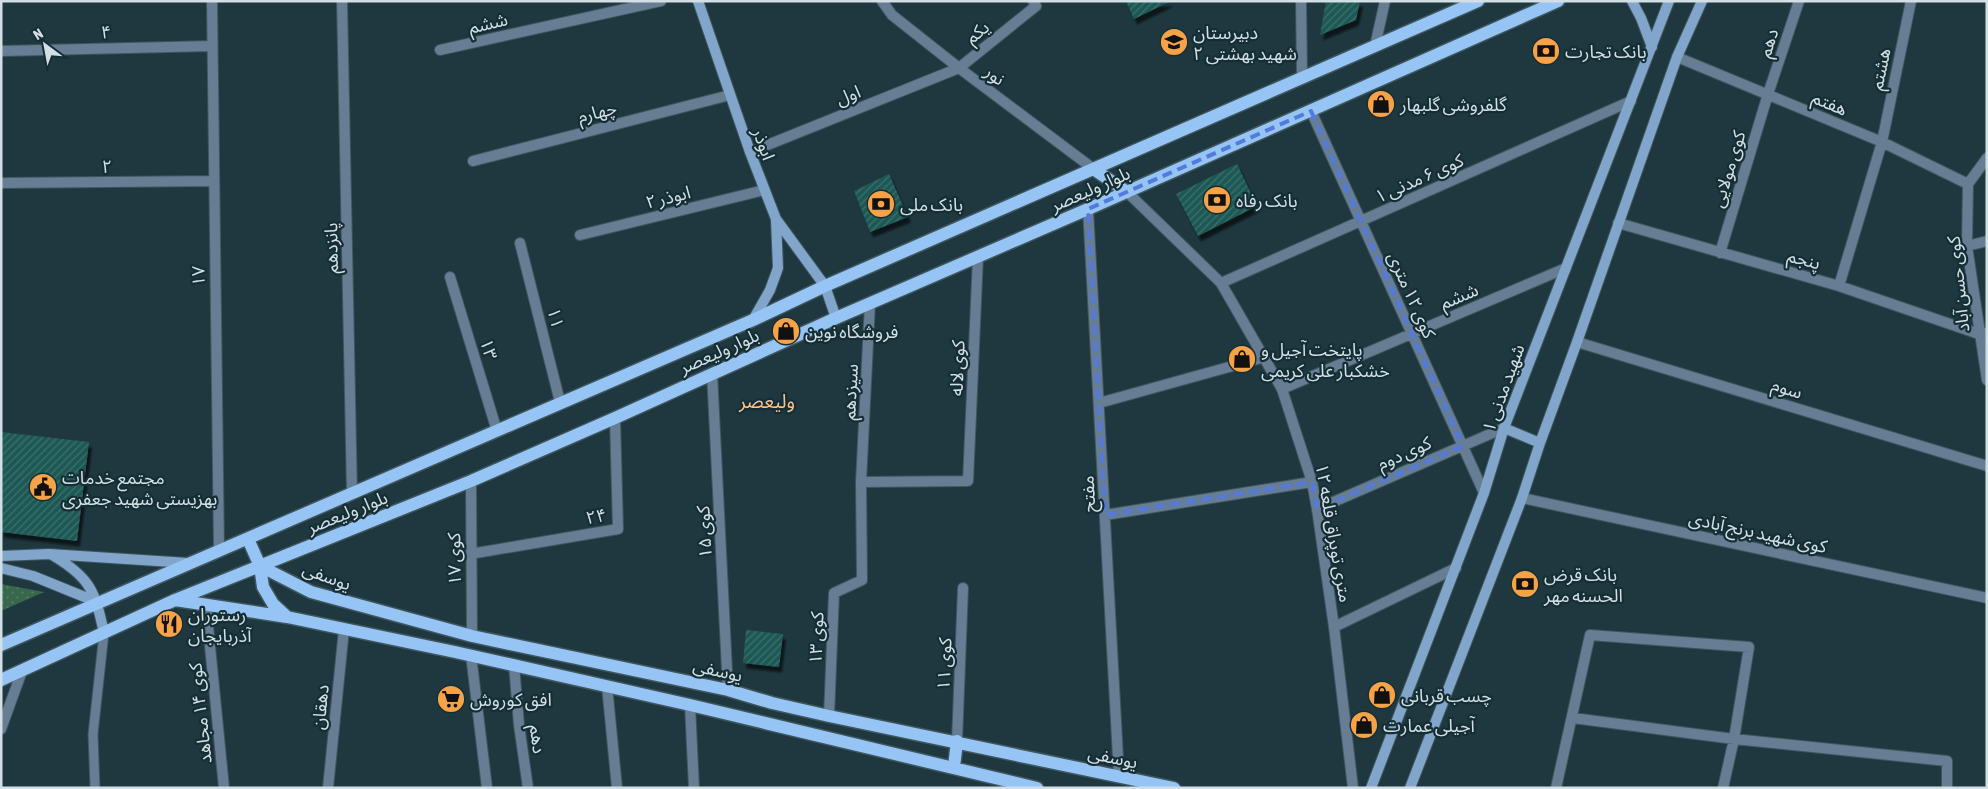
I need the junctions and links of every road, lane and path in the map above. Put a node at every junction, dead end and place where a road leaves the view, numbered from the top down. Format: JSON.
{"nodes":[{"id":1,"x":212,"y":1,"type":"edge"},
{"id":2,"x":342,"y":1,"type":"edge"},
{"id":3,"x":661,"y":1,"type":"edge"},
{"id":4,"x":698,"y":1,"type":"edge"},
{"id":5,"x":882,"y":1,"type":"edge"},
{"id":6,"x":1033,"y":1,"type":"edge"},
{"id":7,"x":1301,"y":1,"type":"edge"},
{"id":8,"x":1386,"y":1,"type":"edge"},
{"id":9,"x":1478,"y":1,"type":"edge"},
{"id":10,"x":1558,"y":1,"type":"edge"},
{"id":11,"x":1632,"y":1,"type":"edge"},
{"id":12,"x":1669,"y":1,"type":"edge"},
{"id":13,"x":1702,"y":1,"type":"edge"},
{"id":14,"x":1799,"y":1,"type":"edge"},
{"id":15,"x":1911,"y":1,"type":"edge"},
{"id":16,"x":212,"y":46,"type":"junction"},
{"id":17,"x":1375,"y":46,"type":"junction"},
{"id":18,"x":1652,"y":47,"type":"junction"},
{"id":19,"x":440,"y":50,"type":"dead end"},
{"id":20,"x":1,"y":51,"type":"edge"},
{"id":21,"x":1676,"y":57,"type":"junction"},
{"id":22,"x":959,"y":68,"type":"junction"},
{"id":23,"x":1302,"y":77,"type":"junction"},
{"id":24,"x":1768,"y":94,"type":"junction"},
{"id":25,"x":730,"y":95,"type":"junction"},
{"id":26,"x":1631,"y":101,"type":"junction"},
{"id":27,"x":1311,"y":111,"type":"junction"},
{"id":28,"x":1882,"y":142,"type":"junction"},
{"id":29,"x":750,"y":152,"type":"junction"},
{"id":30,"x":1987,"y":158,"type":"edge"},
{"id":31,"x":473,"y":161,"type":"dead end"},
{"id":32,"x":1095,"y":170,"type":"junction"},
{"id":33,"x":213,"y":181,"type":"junction"},
{"id":34,"x":1,"y":182,"type":"edge"},
{"id":35,"x":1968,"y":184,"type":"junction"},
{"id":36,"x":764,"y":190,"type":"junction"},
{"id":37,"x":1127,"y":192,"type":"junction"},
{"id":38,"x":1088,"y":209,"type":"junction"},
{"id":39,"x":776,"y":219,"type":"junction"},
{"id":40,"x":1361,"y":221,"type":"junction"},
{"id":41,"x":1618,"y":223,"type":"junction"},
{"id":42,"x":580,"y":235,"type":"dead end"},
{"id":43,"x":1987,"y":241,"type":"edge"},
{"id":44,"x":520,"y":243,"type":"dead end"},
{"id":45,"x":1967,"y":246,"type":"junction"},
{"id":46,"x":1720,"y":253,"type":"junction"},
{"id":47,"x":978,"y":257,"type":"junction"},
{"id":48,"x":1566,"y":268,"type":"junction"},
{"id":49,"x":450,"y":277,"type":"dead end"},
{"id":50,"x":1221,"y":284,"type":"junction"},
{"id":51,"x":824,"y":286,"type":"junction"},
{"id":52,"x":1839,"y":286,"type":"junction"},
{"id":53,"x":870,"y":303,"type":"junction"},
{"id":54,"x":836,"y":318,"type":"junction"},
{"id":55,"x":753,"y":320,"type":"junction"},
{"id":56,"x":1412,"y":334,"type":"junction"},
{"id":57,"x":1983,"y":334,"type":"edge"},
{"id":58,"x":1577,"y":342,"type":"junction"},
{"id":59,"x":1265,"y":357,"type":"junction"},
{"id":60,"x":712,"y":373,"type":"junction"},
{"id":61,"x":1987,"y":380,"type":"edge"},
{"id":62,"x":1282,"y":389,"type":"junction"},
{"id":63,"x":560,"y":402,"type":"junction"},
{"id":64,"x":1099,"y":403,"type":"junction"},
{"id":65,"x":615,"y":418,"type":"junction"},
{"id":66,"x":1504,"y":428,"type":"junction"},
{"id":67,"x":497,"y":431,"type":"junction"},
{"id":68,"x":1540,"y":443,"type":"junction"},
{"id":69,"x":1463,"y":446,"type":"junction"},
{"id":70,"x":1987,"y":466,"type":"edge"},
{"id":71,"x":471,"y":481,"type":"junction"},
{"id":72,"x":861,"y":482,"type":"junction"},
{"id":73,"x":1312,"y":482,"type":"junction"},
{"id":74,"x":1484,"y":493,"type":"junction"},
{"id":75,"x":352,"y":494,"type":"junction"},
{"id":76,"x":1522,"y":498,"type":"junction"},
{"id":77,"x":1318,"y":509,"type":"junction"},
{"id":78,"x":1105,"y":515,"type":"junction"},
{"id":79,"x":248,"y":539,"type":"junction"},
{"id":80,"x":219,"y":550,"type":"junction"},
{"id":81,"x":49,"y":554,"type":"junction"},
{"id":82,"x":470,"y":554,"type":"junction"},
{"id":83,"x":1,"y":556,"type":"edge"},
{"id":84,"x":188,"y":563,"type":"junction"},
{"id":85,"x":260,"y":566,"type":"junction"},
{"id":86,"x":1,"y":568,"type":"edge"},
{"id":87,"x":1456,"y":568,"type":"junction"},
{"id":88,"x":862,"y":580,"type":"joint"},
{"id":89,"x":963,"y":588,"type":"dead end"},
{"id":90,"x":1987,"y":598,"type":"edge"},
{"id":91,"x":175,"y":600,"type":"junction"},
{"id":92,"x":97,"y":602,"type":"junction"},
{"id":93,"x":206,"y":606,"type":"junction"},
{"id":94,"x":287,"y":618,"type":"junction"},
{"id":95,"x":1334,"y":627,"type":"junction"},
{"id":96,"x":344,"y":629,"type":"junction"},
{"id":97,"x":104,"y":633,"type":"junction"},
{"id":98,"x":472,"y":636,"type":"junction"},
{"id":99,"x":1,"y":645,"type":"edge"},
{"id":100,"x":471,"y":656,"type":"junction"},
{"id":101,"x":514,"y":665,"type":"junction"},
{"id":102,"x":22,"y":671,"type":"junction"},
{"id":103,"x":1,"y":680,"type":"edge"},
{"id":104,"x":607,"y":686,"type":"junction"},
{"id":105,"x":728,"y":690,"type":"junction"},
{"id":106,"x":690,"y":704,"type":"junction"},
{"id":107,"x":828,"y":716,"type":"junction"},
{"id":108,"x":1573,"y":718,"type":"junction"},
{"id":109,"x":1,"y":729,"type":"edge"},
{"id":110,"x":1734,"y":739,"type":"junction"},
{"id":111,"x":957,"y":741,"type":"junction"},
{"id":112,"x":954,"y":767,"type":"junction"},
{"id":113,"x":1119,"y":776,"type":"junction"},
{"id":114,"x":95,"y":788,"type":"edge"},
{"id":115,"x":224,"y":788,"type":"edge"},
{"id":116,"x":328,"y":788,"type":"edge"},
{"id":117,"x":487,"y":788,"type":"edge"},
{"id":118,"x":528,"y":788,"type":"edge"},
{"id":119,"x":617,"y":788,"type":"edge"},
{"id":120,"x":694,"y":788,"type":"edge"},
{"id":121,"x":1037,"y":788,"type":"edge"},
{"id":122,"x":1174,"y":788,"type":"edge"},
{"id":123,"x":1353,"y":788,"type":"edge"},
{"id":124,"x":1372,"y":788,"type":"edge"},
{"id":125,"x":1410,"y":788,"type":"edge"},
{"id":126,"x":1556,"y":788,"type":"edge"},
{"id":127,"x":1723,"y":788,"type":"edge"},
{"id":128,"x":1947,"y":788,"type":"edge"}],
"edges":[{"from":1,"to":16,"type":"street","name":"۱۷"},
{"from":2,"to":75,"type":"street","name":"پانزدهم"},
{"from":3,"to":19,"type":"street","name":"ششم"},
{"from":4,"to":25,"type":"main road","name":"ابوذر"},
{"from":5,"to":22,"type":"street","name":"نور"},
{"from":6,"to":22,"type":"street","name":"یکم"},
{"from":7,"to":23,"type":"street"},
{"from":8,"to":17,"type":"street"},
{"from":9,"to":17,"type":"main road","name":"بلوار ولیعصر"},
{"from":10,"to":27,"type":"main road","name":"بلوار ولیعصر"},
{"from":11,"to":18,"type":"main road"},
{"from":12,"to":18,"type":"main road","name":"شهید مدنی ۱"},
{"from":13,"to":21,"type":"main road"},
{"from":14,"to":24,"type":"street","name":"دهم"},
{"from":15,"to":28,"type":"street","name":"هشتم"},
{"from":16,"to":20,"type":"street","name":"۴"},
{"from":16,"to":33,"type":"street","name":"۱۷"},
{"from":17,"to":23,"type":"main road","name":"بلوار ولیعصر"},
{"from":18,"to":26,"type":"main road","name":"شهید مدنی ۱"},
{"from":21,"to":24,"type":"street","name":"هفتم"},
{"from":21,"to":41,"type":"main road"},
{"from":22,"to":29,"type":"street","name":"اول"},
{"from":22,"to":32,"type":"street","name":"نور"},
{"from":23,"to":32,"type":"main road","name":"بلوار ولیعصر"},
{"from":24,"to":28,"type":"street","name":"هفتم"},
{"from":24,"to":46,"type":"street","name":"کوی مولایی"},
{"from":25,"to":29,"type":"main road","name":"ابوذر"},
{"from":25,"to":31,"type":"street","name":"چهارم"},
{"from":26,"to":40,"type":"street","name":"کوی ۶ مدنی ۱"},
{"from":26,"to":48,"type":"main road","name":"شهید مدنی ۱"},
{"from":27,"to":37,"type":"main road","name":"بلوار ولیعصر"},
{"from":27,"to":40,"type":"street","name":"کوی ۱۲ متری"},
{"from":28,"to":35,"type":"street","name":"هفتم"},
{"from":28,"to":52,"type":"street","name":"هشتم"},
{"from":29,"to":36,"type":"main road","name":"ابوذر"},
{"from":30,"to":35,"type":"street"},
{"from":32,"to":37,"type":"main road"},
{"from":32,"to":51,"type":"main road","name":"بلوار ولیعصر"},
{"from":33,"to":34,"type":"street","name":"۲"},
{"from":33,"to":80,"type":"street","name":"۱۷"},
{"from":35,"to":45,"type":"street","name":"کوی حسن آباد"},
{"from":36,"to":39,"type":"main road","name":"ابوذر"},
{"from":36,"to":42,"type":"street","name":"۲ ابوذر"},
{"from":37,"to":38,"type":"main road","name":"بلوار ولیعصر"},
{"from":37,"to":50,"type":"street","name":"۱۲ متری توپراق قلعه"},
{"from":38,"to":47,"type":"main road","name":"بلوار ولیعصر"},
{"from":38,"to":64,"type":"street","name":"مفتح"},
{"from":39,"to":51,"type":"main road","name":"ابوذر"},
{"from":39,"to":55,"type":"main road"},
{"from":40,"to":50,"type":"street","name":"کوی ۶ مدنی ۱"},
{"from":40,"to":56,"type":"street","name":"کوی ۱۲ متری"},
{"from":41,"to":46,"type":"street","name":"پنجم"},
{"from":41,"to":58,"type":"main road"},
{"from":43,"to":45,"type":"street"},
{"from":44,"to":63,"type":"street","name":"۱۱"},
{"from":45,"to":57,"type":"street","name":"کوی حسن آباد"},
{"from":46,"to":52,"type":"street","name":"پنجم"},
{"from":47,"to":53,"type":"main road","name":"بلوار ولیعصر"},
{"from":47,"to":72,"type":"street","name":"کوی لاله"},
{"from":48,"to":56,"type":"street","name":"ششم"},
{"from":48,"to":66,"type":"main road","name":"شهید مدنی ۱"},
{"from":49,"to":67,"type":"street","name":"۱۳"},
{"from":50,"to":59,"type":"street","name":"۱۲ متری توپراق قلعه"},
{"from":51,"to":54,"type":"main road","name":"ابوذر"},
{"from":51,"to":55,"type":"main road","name":"بلوار ولیعصر"},
{"from":52,"to":57,"type":"street","name":"پنجم"},
{"from":53,"to":54,"type":"main road","name":"بلوار ولیعصر"},
{"from":53,"to":72,"type":"street","name":"سیزدهم"},
{"from":54,"to":60,"type":"main road","name":"بلوار ولیعصر"},
{"from":55,"to":63,"type":"main road","name":"بلوار ولیعصر"},
{"from":56,"to":62,"type":"street","name":"ششم"},
{"from":56,"to":69,"type":"street","name":"کوی ۱۲ متری"},
{"from":57,"to":61,"type":"street","name":"کوی حسن آباد"},
{"from":58,"to":68,"type":"main road"},
{"from":58,"to":70,"type":"street","name":"سوم"},
{"from":59,"to":62,"type":"street","name":"۱۲ متری توپراق قلعه"},
{"from":59,"to":64,"type":"street"},
{"from":60,"to":65,"type":"main road","name":"بلوار ولیعصر"},
{"from":60,"to":105,"type":"street","name":"کوی ۱۵"},
{"from":62,"to":73,"type":"street","name":"۱۲ متری توپراق قلعه"},
{"from":63,"to":67,"type":"main road","name":"بلوار ولیعصر"},
{"from":64,"to":78,"type":"street","name":"مفتح"},
{"from":65,"to":71,"type":"main road","name":"بلوار ولیعصر"},
{"from":65,"to":82,"type":"street","name":"۲۴"},
{"from":66,"to":68,"type":"main road"},
{"from":66,"to":69,"type":"street","name":"کوی دوم"},
{"from":66,"to":74,"type":"main road","name":"شهید مدنی ۱"},
{"from":67,"to":75,"type":"main road","name":"بلوار ولیعصر"},
{"from":68,"to":76,"type":"main road"},
{"from":69,"to":74,"type":"street","name":"کوی ۱۲ متری"},
{"from":69,"to":77,"type":"street","name":"کوی دوم"},
{"from":71,"to":82,"type":"street","name":"کوی ۱۷"},
{"from":71,"to":85,"type":"main road","name":"بلوار ولیعصر"},
{"from":72,"to":88,"type":"street","name":"سیزدهم"},
{"from":73,"to":77,"type":"street","name":"۱۲ متری توپراق قلعه"},
{"from":73,"to":78,"type":"street"},
{"from":74,"to":87,"type":"main road","name":"شهید مدنی ۱"},
{"from":75,"to":79,"type":"main road","name":"بلوار ولیعصر"},
{"from":76,"to":90,"type":"street","name":"کوی شهید برنج آبادی"},
{"from":76,"to":125,"type":"main road"},
{"from":77,"to":95,"type":"street","name":"۱۲ متری توپراق قلعه"},
{"from":78,"to":113,"type":"street","name":"مفتح"},
{"from":79,"to":80,"type":"main road","name":"بلوار ولیعصر"},
{"from":79,"to":85,"type":"main road"},
{"from":80,"to":84,"type":"main road","name":"بلوار ولیعصر"},
{"from":81,"to":83,"type":"main road"},
{"from":81,"to":84,"type":"main road"},
{"from":81,"to":92,"type":"main road"},
{"from":82,"to":98,"type":"street","name":"کوی ۱۷"},
{"from":84,"to":92,"type":"main road","name":"بلوار ولیعصر"},
{"from":85,"to":91,"type":"main road","name":"بلوار ولیعصر"},
{"from":85,"to":94,"type":"main road"},
{"from":85,"to":98,"type":"main road","name":"یوسفی"},
{"from":86,"to":92,"type":"main road"},
{"from":87,"to":95,"type":"street"},
{"from":87,"to":124,"type":"main road","name":"شهید مدنی ۱"},
{"from":88,"to":107,"type":"street","name":"کوی ۱۳"},
{"from":89,"to":111,"type":"street","name":"کوی ۱۱"},
{"from":91,"to":93,"type":"main road"},
{"from":91,"to":97,"type":"main road","name":"بلوار ولیعصر"},
{"from":92,"to":97,"type":"main road"},
{"from":92,"to":99,"type":"main road","name":"بلوار ولیعصر"},
{"from":93,"to":94,"type":"main road"},
{"from":93,"to":115,"type":"street","name":"کوی ۱۴ مجاهد"},
{"from":94,"to":96,"type":"main road"},
{"from":95,"to":123,"type":"street","name":"۱۲ متری توپراق قلعه"},
{"from":96,"to":100,"type":"main road"},
{"from":96,"to":116,"type":"street","name":"دهقان"},
{"from":97,"to":102,"type":"main road","name":"بلوار ولیعصر"},
{"from":97,"to":114,"type":"lane"},
{"from":98,"to":105,"type":"main road","name":"یوسفی"},
{"from":100,"to":101,"type":"main road"},
{"from":100,"to":117,"type":"street"},
{"from":101,"to":104,"type":"main road"},
{"from":101,"to":118,"type":"street","name":"دهم"},
{"from":102,"to":103,"type":"main road","name":"بلوار ولیعصر"},
{"from":102,"to":109,"type":"street"},
{"from":104,"to":106,"type":"main road"},
{"from":104,"to":119,"type":"street"},
{"from":105,"to":107,"type":"main road","name":"یوسفی"},
{"from":106,"to":112,"type":"main road"},
{"from":106,"to":120,"type":"street"},
{"from":107,"to":111,"type":"main road","name":"یوسفی"},
{"from":108,"to":110,"type":"street"},
{"from":108,"to":110,"type":"street"},
{"from":108,"to":126,"type":"street"},
{"from":110,"to":127,"type":"street"},
{"from":110,"to":128,"type":"street"},
{"from":111,"to":112,"type":"main road"},
{"from":111,"to":113,"type":"main road","name":"یوسفی"},
{"from":112,"to":121,"type":"main road"},
{"from":113,"to":122,"type":"main road","name":"یوسفی"}]}
